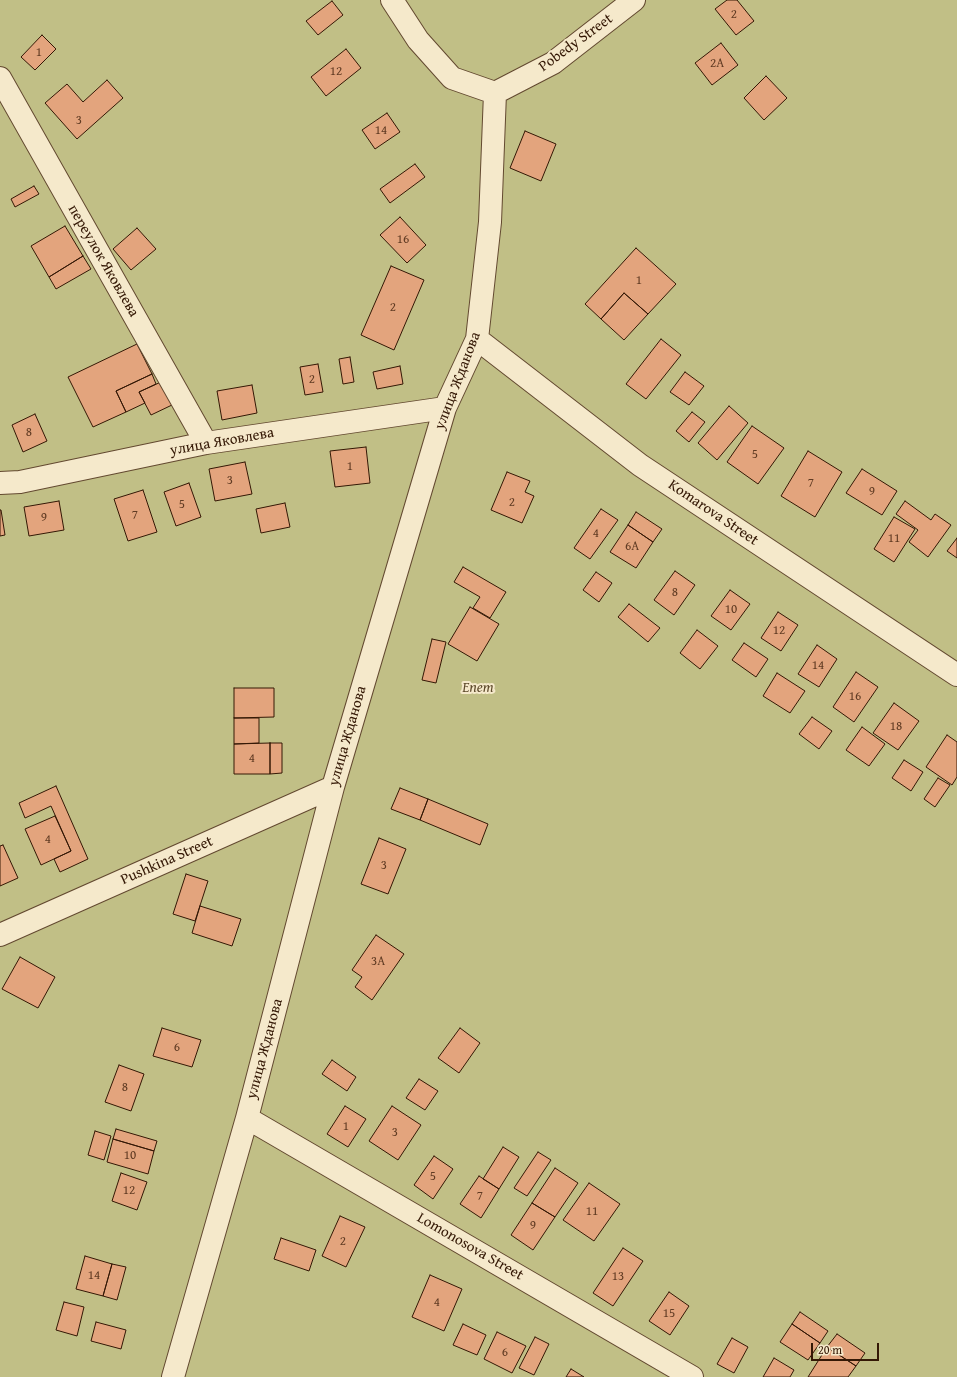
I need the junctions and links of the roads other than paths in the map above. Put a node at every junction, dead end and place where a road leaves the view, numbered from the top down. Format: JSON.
{"nodes":[{"id":1,"x":392,"y":0,"type":"edge"},
{"id":2,"x":634,"y":0,"type":"edge"},
{"id":3,"x":0,"y":78,"type":"edge"},
{"id":4,"x":495,"y":93,"type":"junction"},
{"id":5,"x":477,"y":339,"type":"junction"},
{"id":6,"x":445,"y":408,"type":"junction"},
{"id":7,"x":206,"y":443,"type":"junction"},
{"id":8,"x":0,"y":482,"type":"edge"},
{"id":9,"x":957,"y":675,"type":"edge"},
{"id":10,"x":333,"y":787,"type":"junction"},
{"id":11,"x":0,"y":935,"type":"edge"},
{"id":12,"x":247,"y":1118,"type":"junction"},
{"id":13,"x":173,"y":1377,"type":"edge"},
{"id":14,"x":692,"y":1377,"type":"edge"}],
"edges":[{"from":1,"to":4,"type":"street"},
{"from":2,"to":4,"type":"street","name":"Pobedy Street"},
{"from":3,"to":7,"type":"street","name":"переулок Яковлева"},
{"from":4,"to":5,"type":"street","name":"улица Жданова"},
{"from":5,"to":6,"type":"street","name":"улица Жданова"},
{"from":5,"to":9,"type":"street","name":"Komarova Street"},
{"from":6,"to":7,"type":"street","name":"улица Яковлева"},
{"from":6,"to":10,"type":"street","name":"улица Жданова"},
{"from":7,"to":8,"type":"street","name":"улица Яковлева"},
{"from":10,"to":11,"type":"street","name":"Pushkina Street"},
{"from":10,"to":12,"type":"street","name":"улица Жданова"},
{"from":12,"to":13,"type":"street","name":"улица Жданова"},
{"from":12,"to":14,"type":"street","name":"Lomonosova Street"}]}
